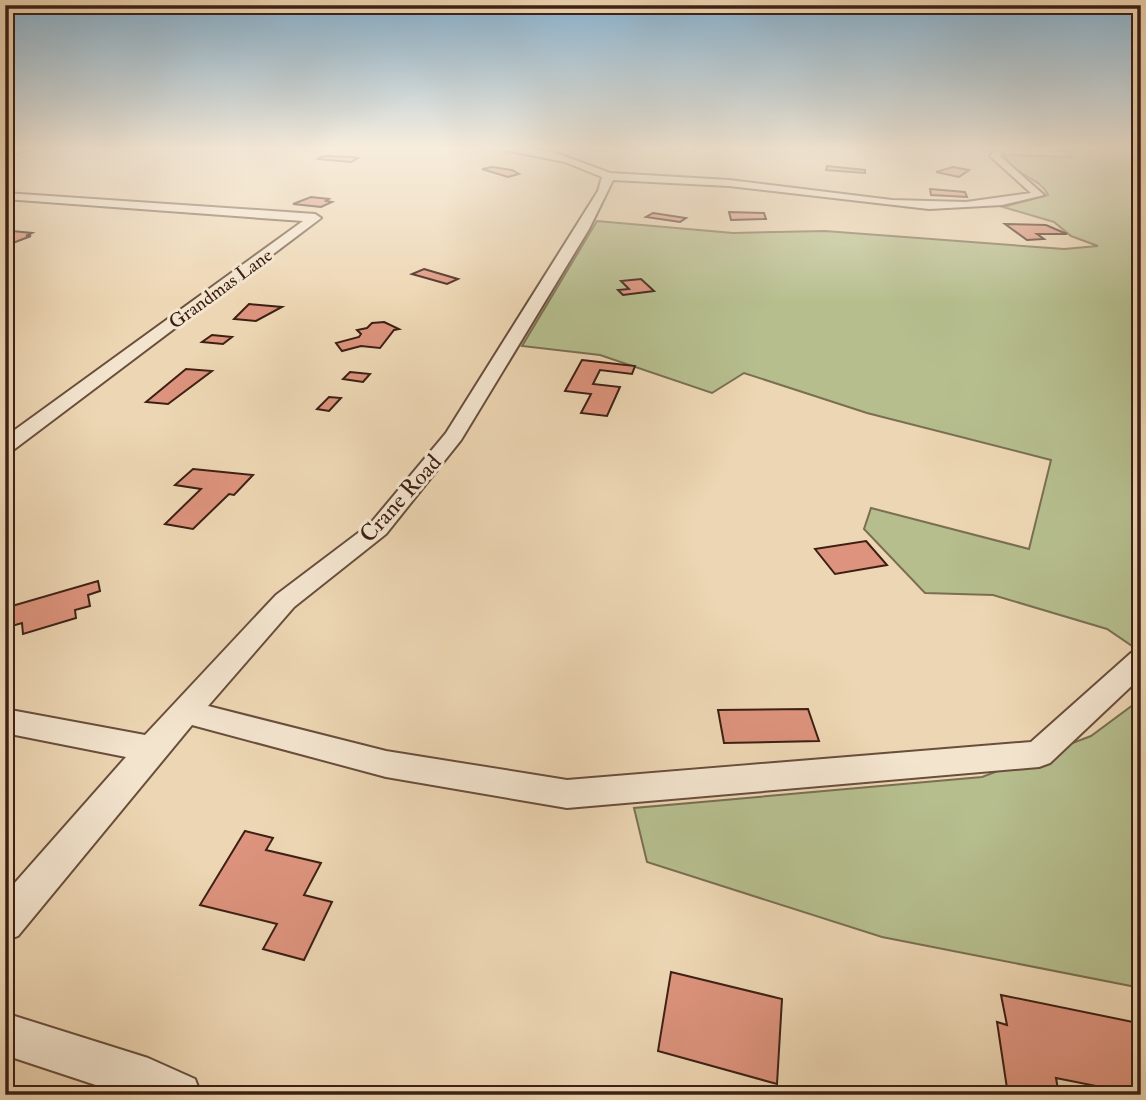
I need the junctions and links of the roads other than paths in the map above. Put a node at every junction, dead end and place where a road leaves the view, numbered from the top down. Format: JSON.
{"nodes":[{"id":1,"x":41,"y":199,"type":"edge"},
{"id":2,"x":46,"y":199,"type":"edge"},
{"id":3,"x":599,"y":199,"type":"edge"},
{"id":4,"x":864,"y":199,"type":"edge"},
{"id":5,"x":1021,"y":199,"type":"edge"},
{"id":6,"x":17,"y":210,"type":"dead end"},
{"id":7,"x":5,"y":447,"type":"edge"},
{"id":8,"x":1141,"y":660,"type":"edge"},
{"id":9,"x":186,"y":712,"type":"junction"},
{"id":10,"x":5,"y":721,"type":"edge"},
{"id":11,"x":152,"y":749,"type":"junction"},
{"id":12,"x":5,"y":923,"type":"edge"},
{"id":13,"x":5,"y":1034,"type":"edge"},
{"id":14,"x":179,"y":1095,"type":"edge"}],
"edges":[{"from":1,"to":6,"type":"street"},
{"from":2,"to":7,"type":"street","name":"Grandmas Lane"},
{"from":3,"to":9,"type":"street","name":"Crane Road"},
{"from":4,"to":5,"type":"street"},
{"from":8,"to":9,"type":"street"},
{"from":9,"to":11,"type":"street","name":"Crane Road"},
{"from":10,"to":11,"type":"street"},
{"from":11,"to":12,"type":"street","name":"Crane Road"},
{"from":13,"to":14,"type":"street"}]}
